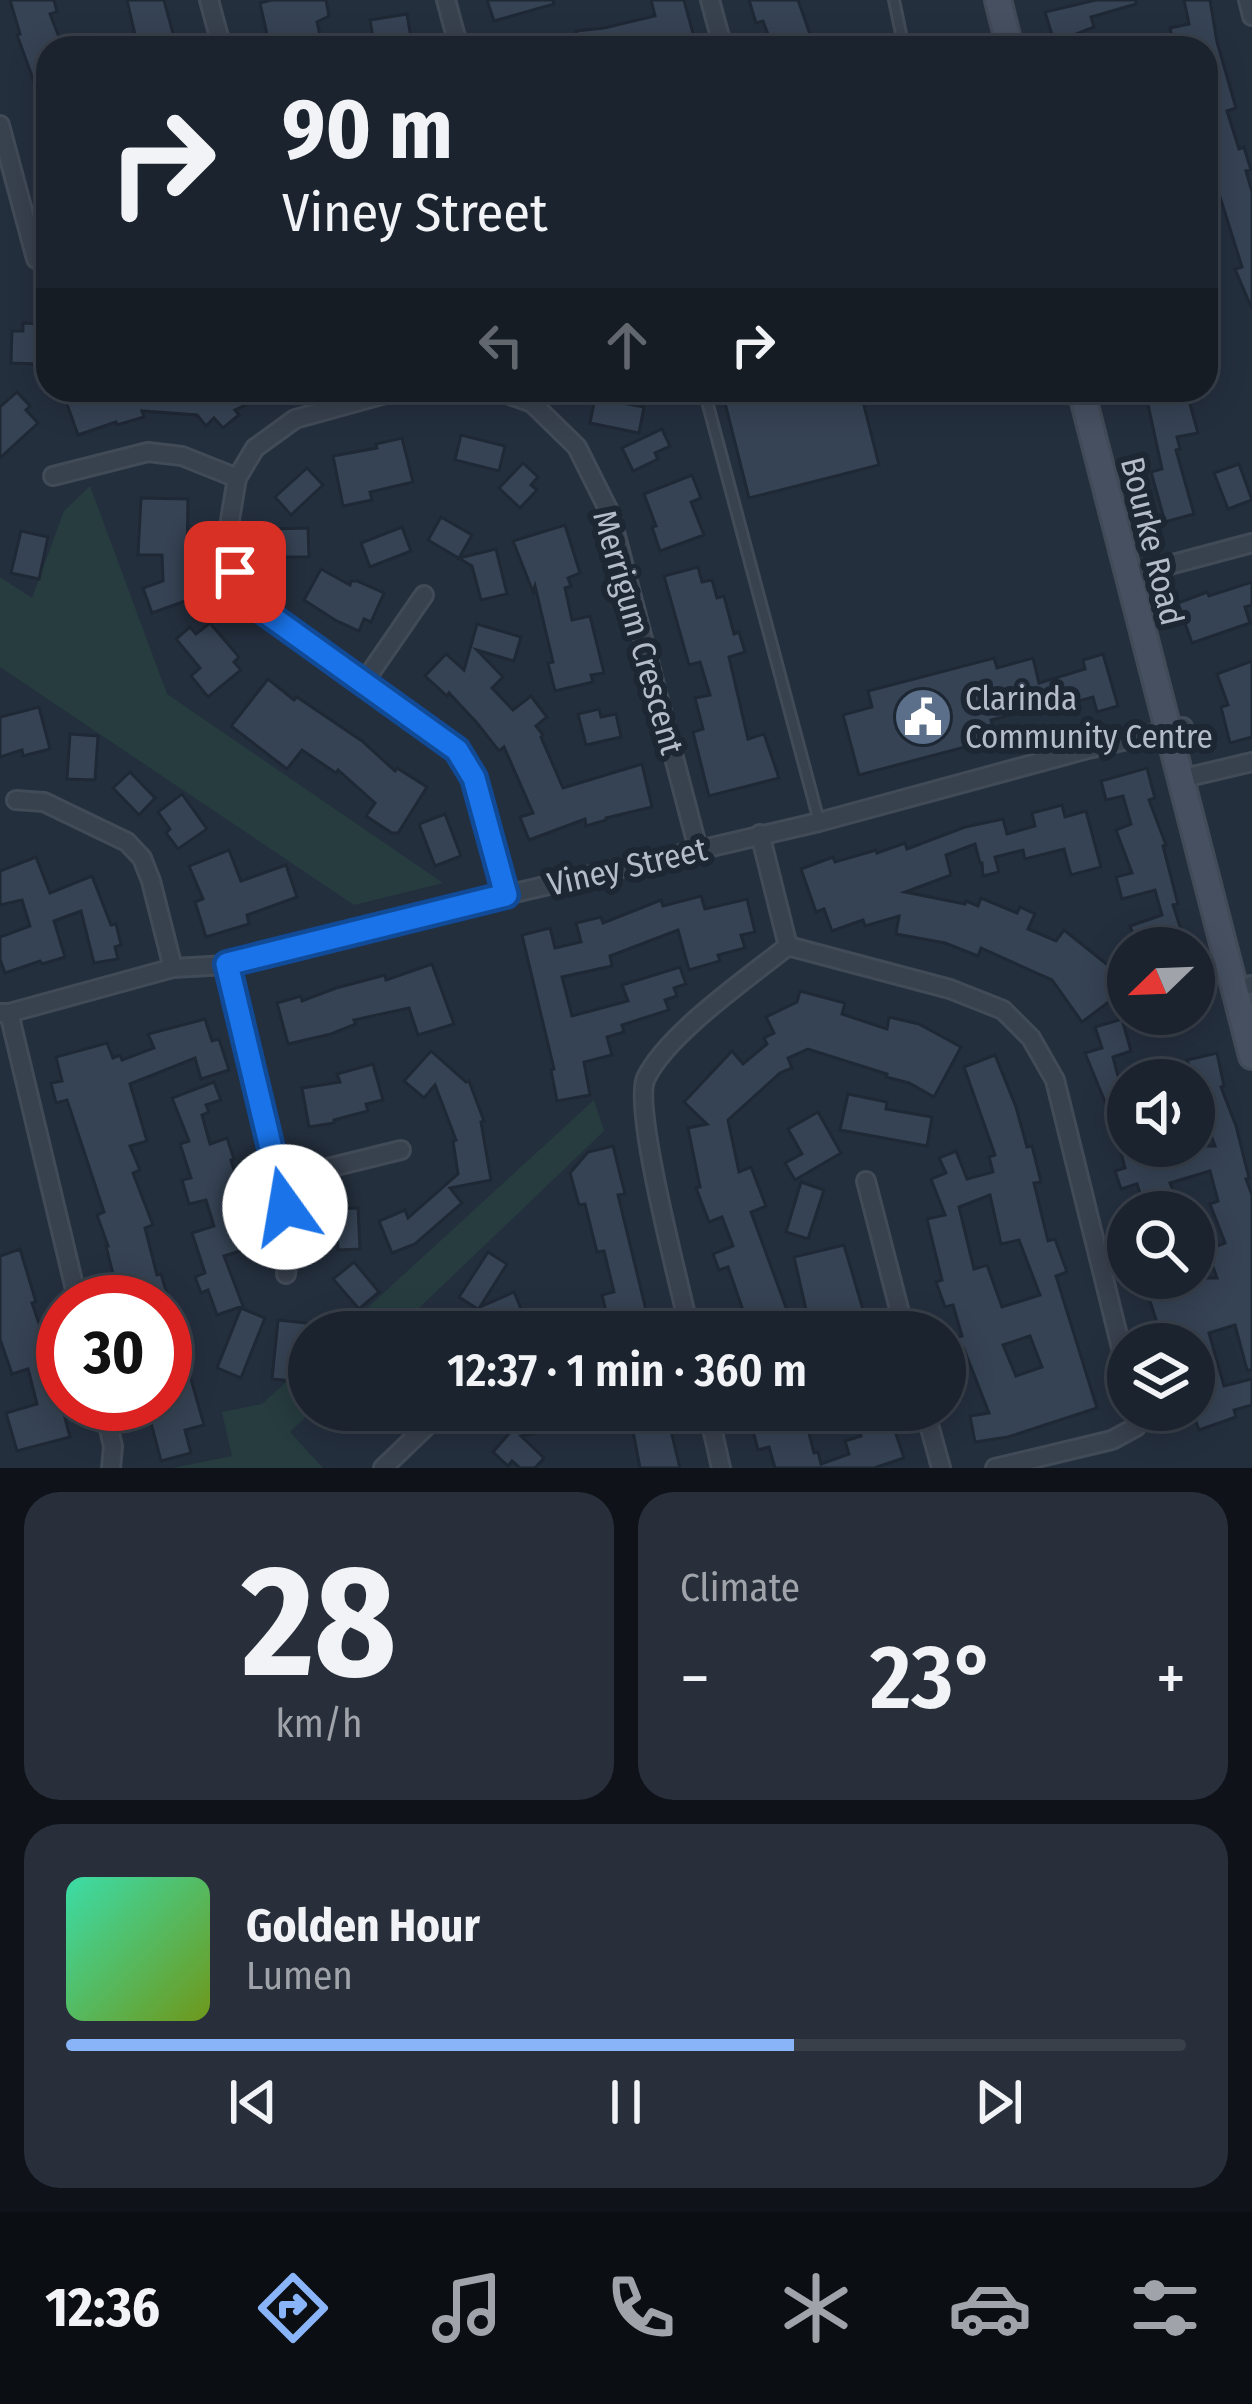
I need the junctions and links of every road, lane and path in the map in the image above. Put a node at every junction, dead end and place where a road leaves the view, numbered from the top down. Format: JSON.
{"nodes":[{"id":1,"x":209,"y":0,"type":"edge"},
{"id":2,"x":446,"y":0,"type":"edge"},
{"id":3,"x":710,"y":0,"type":"edge"},
{"id":4,"x":894,"y":0,"type":"edge"},
{"id":5,"x":982,"y":0,"type":"edge"},
{"id":6,"x":998,"y":0,"type":"edge"},
{"id":7,"x":1248,"y":0,"type":"edge"},
{"id":8,"x":1252,"y":16,"type":"edge"},
{"id":9,"x":218,"y":36,"type":"edge"},
{"id":10,"x":456,"y":36,"type":"edge"},
{"id":11,"x":720,"y":36,"type":"edge"},
{"id":12,"x":902,"y":36,"type":"edge"},
{"id":13,"x":992,"y":36,"type":"edge"},
{"id":14,"x":1007,"y":36,"type":"edge"},
{"id":15,"x":0,"y":125,"type":"edge"},
{"id":16,"x":36,"y":260,"type":"dead end"},
{"id":17,"x":355,"y":402,"type":"edge"},
{"id":18,"x":541,"y":402,"type":"edge"},
{"id":19,"x":707,"y":402,"type":"edge"},
{"id":20,"x":1085,"y":402,"type":"edge"},
{"id":21,"x":1100,"y":402,"type":"edge"},
{"id":22,"x":53,"y":476,"type":"dead end"},
{"id":23,"x":237,"y":478,"type":"junction"},
{"id":24,"x":1252,"y":543,"type":"edge"},
{"id":25,"x":1136,"y":573,"type":"junction"},
{"id":26,"x":424,"y":595,"type":"dead end"},
{"id":27,"x":364,"y":682,"type":"junction"},
{"id":28,"x":1176,"y":729,"type":"junction"},
{"id":29,"x":1252,"y":762,"type":"edge"},
{"id":30,"x":1188,"y":777,"type":"junction"},
{"id":31,"x":16,"y":800,"type":"dead end"},
{"id":32,"x":819,"y":822,"type":"junction"},
{"id":33,"x":760,"y":834,"type":"junction"},
{"id":34,"x":698,"y":850,"type":"junction"},
{"id":35,"x":506,"y":895,"type":"junction"},
{"id":36,"x":788,"y":946,"type":"junction"},
{"id":37,"x":227,"y":964,"type":"junction"},
{"id":38,"x":173,"y":968,"type":"junction"},
{"id":39,"x":1247,"y":987,"type":"edge"},
{"id":40,"x":5,"y":1013,"type":"edge"},
{"id":41,"x":1252,"y":1056,"type":"edge"},
{"id":42,"x":401,"y":1150,"type":"dead end"},
{"id":43,"x":279,"y":1180,"type":"junction"},
{"id":44,"x":866,"y":1181,"type":"dead end"},
{"id":45,"x":286,"y":1274,"type":"dead end"},
{"id":46,"x":71,"y":1275,"type":"edge"},
{"id":47,"x":686,"y":1311,"type":"edge"},
{"id":48,"x":900,"y":1311,"type":"edge"},
{"id":49,"x":1115,"y":1323,"type":"edge"},
{"id":50,"x":109,"y":1431,"type":"edge"},
{"id":51,"x":421,"y":1431,"type":"edge"},
{"id":52,"x":713,"y":1431,"type":"edge"},
{"id":53,"x":931,"y":1431,"type":"edge"},
{"id":54,"x":1129,"y":1431,"type":"edge"},
{"id":55,"x":111,"y":1468,"type":"edge"},
{"id":56,"x":383,"y":1468,"type":"edge"},
{"id":57,"x":721,"y":1468,"type":"edge"},
{"id":58,"x":940,"y":1468,"type":"edge"},
{"id":59,"x":995,"y":1468,"type":"edge"}],
"edges":[{"from":1,"to":9,"type":"street"},
{"from":2,"to":10,"type":"street"},
{"from":3,"to":11,"type":"street"},
{"from":4,"to":12,"type":"lane"},
{"from":5,"to":13,"type":"main road"},
{"from":6,"to":14,"type":"main road"},
{"from":7,"to":8,"type":"street"},
{"from":15,"to":16,"type":"street"},
{"from":17,"to":23,"type":"street"},
{"from":18,"to":34,"type":"street","name":"Merrigum Crescent"},
{"from":19,"to":32,"type":"lane"},
{"from":20,"to":25,"type":"main road","name":"Bourke Road"},
{"from":21,"to":25,"type":"main road","name":"Bourke Road"},
{"from":22,"to":23,"type":"street"},
{"from":23,"to":27,"type":"street"},
{"from":24,"to":25,"type":"street"},
{"from":25,"to":28,"type":"main road","name":"Bourke Road"},
{"from":26,"to":27,"type":"street"},
{"from":27,"to":35,"type":"street"},
{"from":28,"to":30,"type":"main road","name":"Bourke Road"},
{"from":28,"to":32,"type":"street","name":"Viney Street"},
{"from":29,"to":30,"type":"street"},
{"from":30,"to":39,"type":"main road","name":"Bourke Road"},
{"from":31,"to":38,"type":"street"},
{"from":32,"to":33,"type":"street","name":"Viney Street"},
{"from":33,"to":34,"type":"street","name":"Viney Street"},
{"from":33,"to":36,"type":"street"},
{"from":34,"to":35,"type":"street","name":"Viney Street"},
{"from":35,"to":37,"type":"street","name":"Viney Street"},
{"from":36,"to":47,"type":"street"},
{"from":36,"to":49,"type":"street"},
{"from":37,"to":38,"type":"street","name":"Viney Street"},
{"from":37,"to":43,"type":"street"},
{"from":38,"to":40,"type":"street","name":"Viney Street"},
{"from":39,"to":41,"type":"main road","name":"Bourke Road"},
{"from":40,"to":46,"type":"street"},
{"from":42,"to":43,"type":"street"},
{"from":43,"to":45,"type":"street"},
{"from":44,"to":48,"type":"street"},
{"from":50,"to":55,"type":"street"},
{"from":51,"to":56,"type":"street"},
{"from":52,"to":57,"type":"street"},
{"from":53,"to":58,"type":"street"},
{"from":54,"to":59,"type":"street"}]}
